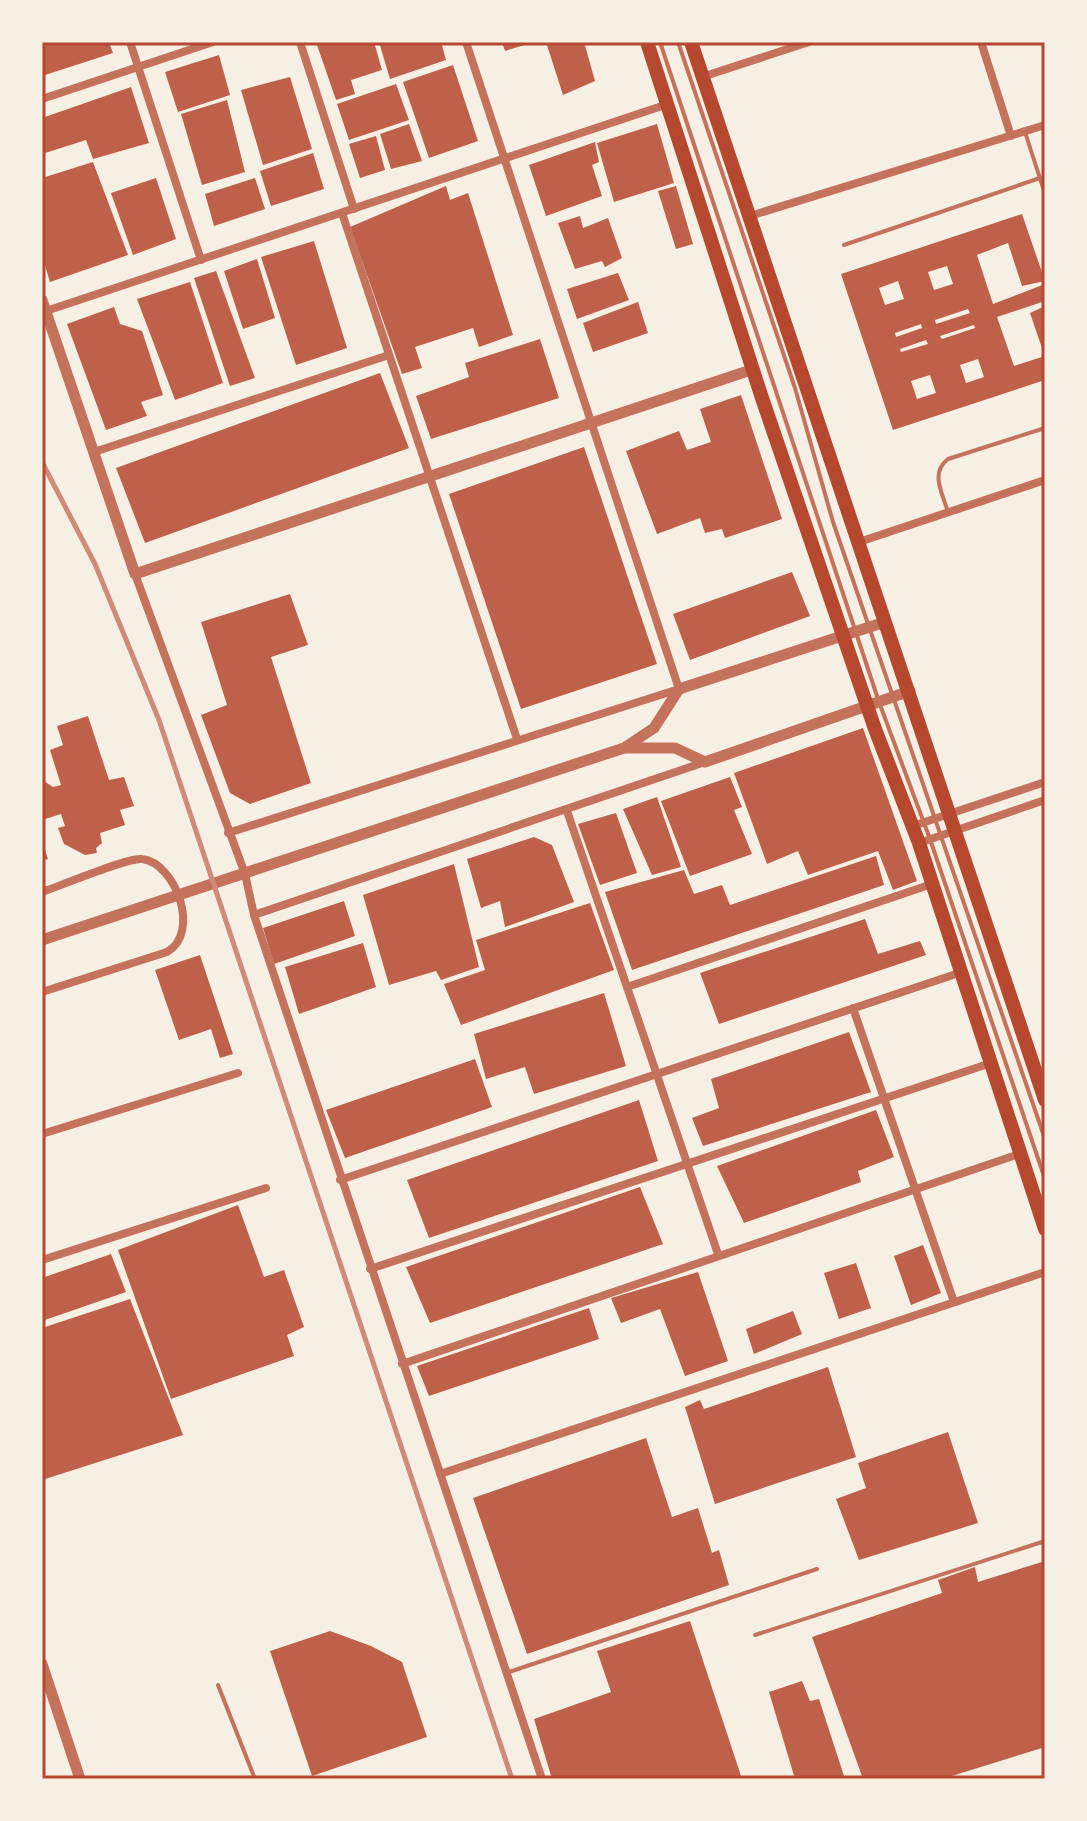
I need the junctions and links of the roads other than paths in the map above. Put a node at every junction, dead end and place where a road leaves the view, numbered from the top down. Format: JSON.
{"nodes":[{"id":1,"x":130,"y":42,"type":"edge"},
{"id":2,"x":213,"y":42,"type":"edge"},
{"id":3,"x":300,"y":42,"type":"edge"},
{"id":4,"x":466,"y":42,"type":"edge"},
{"id":5,"x":647,"y":42,"type":"edge"},
{"id":6,"x":660,"y":42,"type":"edge"},
{"id":7,"x":678,"y":42,"type":"edge"},
{"id":8,"x":691,"y":42,"type":"edge"},
{"id":9,"x":809,"y":42,"type":"edge"},
{"id":10,"x":981,"y":42,"type":"edge"},
{"id":11,"x":138,"y":67,"type":"junction"},
{"id":12,"x":702,"y":77,"type":"junction"},
{"id":13,"x":42,"y":99,"type":"edge"},
{"id":14,"x":668,"y":104,"type":"junction"},
{"id":15,"x":1045,"y":125,"type":"edge"},
{"id":16,"x":1025,"y":132,"type":"junction"},
{"id":17,"x":1011,"y":136,"type":"junction"},
{"id":18,"x":504,"y":157,"type":"junction"},
{"id":19,"x":1040,"y":178,"type":"junction"},
{"id":20,"x":1045,"y":194,"type":"edge"},
{"id":21,"x":354,"y":209,"type":"junction"},
{"id":22,"x":342,"y":213,"type":"junction"},
{"id":23,"x":750,"y":216,"type":"junction"},
{"id":24,"x":844,"y":245,"type":"dead end"},
{"id":25,"x":201,"y":260,"type":"junction"},
{"id":26,"x":44,"y":306,"type":"edge"},
{"id":27,"x":389,"y":355,"type":"junction"},
{"id":28,"x":754,"y":369,"type":"junction"},
{"id":29,"x":593,"y":422,"type":"junction"},
{"id":30,"x":1045,"y":428,"type":"edge"},
{"id":31,"x":94,"y":452,"type":"junction"},
{"id":32,"x":429,"y":477,"type":"junction"},
{"id":33,"x":1045,"y":480,"type":"edge"},
{"id":34,"x":948,"y":512,"type":"junction"},
{"id":35,"x":855,"y":543,"type":"junction"},
{"id":36,"x":135,"y":574,"type":"junction"},
{"id":37,"x":885,"y":622,"type":"junction"},
{"id":38,"x":869,"y":628,"type":"junction"},
{"id":39,"x":850,"y":635,"type":"junction"},
{"id":40,"x":679,"y":689,"type":"junction"},
{"id":41,"x":910,"y":691,"type":"junction"},
{"id":42,"x":894,"y":697,"type":"junction"},
{"id":43,"x":873,"y":704,"type":"junction"},
{"id":44,"x":517,"y":739,"type":"junction"},
{"id":45,"x":624,"y":748,"type":"junction"},
{"id":46,"x":705,"y":762,"type":"junction"},
{"id":47,"x":1045,"y":782,"type":"edge"},
{"id":48,"x":1045,"y":800,"type":"edge"},
{"id":49,"x":567,"y":811,"type":"junction"},
{"id":50,"x":944,"y":816,"type":"junction"},
{"id":51,"x":918,"y":824,"type":"junction"},
{"id":52,"x":228,"y":833,"type":"junction"},
{"id":53,"x":950,"y":833,"type":"junction"},
{"id":54,"x":924,"y":841,"type":"junction"},
{"id":55,"x":932,"y":884,"type":"junction"},
{"id":56,"x":42,"y":892,"type":"edge"},
{"id":57,"x":254,"y":915,"type":"junction"},
{"id":58,"x":42,"y":940,"type":"edge"},
{"id":59,"x":962,"y":972,"type":"junction"},
{"id":60,"x":627,"y":987,"type":"junction"},
{"id":61,"x":42,"y":992,"type":"edge"},
{"id":62,"x":853,"y":1008,"type":"junction"},
{"id":63,"x":991,"y":1063,"type":"junction"},
{"id":64,"x":238,"y":1073,"type":"dead end"},
{"id":65,"x":657,"y":1074,"type":"junction"},
{"id":66,"x":884,"y":1099,"type":"junction"},
{"id":67,"x":1045,"y":1100,"type":"edge"},
{"id":68,"x":42,"y":1134,"type":"edge"},
{"id":69,"x":1045,"y":1139,"type":"edge"},
{"id":70,"x":1022,"y":1153,"type":"junction"},
{"id":71,"x":687,"y":1164,"type":"junction"},
{"id":72,"x":1045,"y":1179,"type":"edge"},
{"id":73,"x":340,"y":1180,"type":"junction"},
{"id":74,"x":266,"y":1188,"type":"dead end"},
{"id":75,"x":914,"y":1189,"type":"junction"},
{"id":76,"x":1045,"y":1229,"type":"edge"},
{"id":77,"x":718,"y":1254,"type":"junction"},
{"id":78,"x":42,"y":1260,"type":"edge"},
{"id":79,"x":370,"y":1269,"type":"junction"},
{"id":80,"x":1045,"y":1272,"type":"edge"},
{"id":81,"x":954,"y":1302,"type":"junction"},
{"id":82,"x":402,"y":1364,"type":"junction"},
{"id":83,"x":440,"y":1474,"type":"junction"},
{"id":84,"x":1045,"y":1541,"type":"edge"},
{"id":85,"x":817,"y":1569,"type":"dead end"},
{"id":86,"x":755,"y":1635,"type":"dead end"},
{"id":87,"x":42,"y":1664,"type":"edge"},
{"id":88,"x":506,"y":1673,"type":"junction"},
{"id":89,"x":218,"y":1685,"type":"dead end"},
{"id":90,"x":80,"y":1779,"type":"edge"},
{"id":91,"x":255,"y":1779,"type":"edge"},
{"id":92,"x":542,"y":1779,"type":"edge"}],
"edges":[{"from":1,"to":11,"type":"street"},
{"from":2,"to":11,"type":"street"},
{"from":3,"to":21,"type":"street"},
{"from":4,"to":18,"type":"street"},
{"from":5,"to":14,"type":"main road"},
{"from":6,"to":39,"type":"lane"},
{"from":7,"to":38,"type":"lane"},
{"from":8,"to":12,"type":"main road"},
{"from":9,"to":12,"type":"street"},
{"from":10,"to":17,"type":"street"},
{"from":11,"to":13,"type":"street"},
{"from":11,"to":25,"type":"street"},
{"from":12,"to":23,"type":"main road"},
{"from":14,"to":18,"type":"street"},
{"from":14,"to":28,"type":"main road"},
{"from":15,"to":16,"type":"street"},
{"from":16,"to":17,"type":"street"},
{"from":16,"to":19,"type":"lane"},
{"from":17,"to":23,"type":"street"},
{"from":18,"to":21,"type":"street"},
{"from":18,"to":29,"type":"street"},
{"from":19,"to":20,"type":"lane"},
{"from":19,"to":24,"type":"lane"},
{"from":21,"to":22,"type":"street"},
{"from":22,"to":25,"type":"street"},
{"from":22,"to":27,"type":"street"},
{"from":23,"to":35,"type":"main road"},
{"from":25,"to":26,"type":"street"},
{"from":26,"to":31,"type":"street"},
{"from":27,"to":31,"type":"street"},
{"from":27,"to":32,"type":"street"},
{"from":28,"to":29,"type":"street"},
{"from":28,"to":39,"type":"main road"},
{"from":29,"to":32,"type":"street"},
{"from":29,"to":40,"type":"street"},
{"from":30,"to":34,"type":"lane"},
{"from":31,"to":36,"type":"street"},
{"from":32,"to":36,"type":"street"},
{"from":32,"to":44,"type":"street"},
{"from":33,"to":34,"type":"street"},
{"from":34,"to":35,"type":"street"},
{"from":35,"to":37,"type":"main road"},
{"from":36,"to":52,"type":"street"},
{"from":37,"to":38,"type":"street"},
{"from":37,"to":41,"type":"main road"},
{"from":38,"to":39,"type":"street"},
{"from":38,"to":42,"type":"lane"},
{"from":39,"to":40,"type":"street"},
{"from":39,"to":43,"type":"main road"},
{"from":40,"to":44,"type":"street"},
{"from":40,"to":45,"type":"street"},
{"from":41,"to":42,"type":"street"},
{"from":41,"to":50,"type":"main road"},
{"from":42,"to":43,"type":"street"},
{"from":42,"to":50,"type":"lane"},
{"from":43,"to":46,"type":"street"},
{"from":43,"to":51,"type":"main road"},
{"from":44,"to":52,"type":"street"},
{"from":45,"to":46,"type":"street"},
{"from":45,"to":58,"type":"street"},
{"from":46,"to":49,"type":"street"},
{"from":47,"to":50,"type":"street"},
{"from":48,"to":53,"type":"street"},
{"from":49,"to":57,"type":"street"},
{"from":49,"to":60,"type":"street"},
{"from":50,"to":51,"type":"street"},
{"from":50,"to":53,"type":"main road"},
{"from":51,"to":54,"type":"main road"},
{"from":52,"to":57,"type":"street"},
{"from":53,"to":54,"type":"street"},
{"from":53,"to":67,"type":"main road"},
{"from":53,"to":69,"type":"lane"},
{"from":54,"to":55,"type":"main road"},
{"from":54,"to":72,"type":"lane"},
{"from":55,"to":59,"type":"main road"},
{"from":55,"to":60,"type":"street"},
{"from":56,"to":61,"type":"street"},
{"from":57,"to":73,"type":"street"},
{"from":59,"to":62,"type":"street"},
{"from":59,"to":63,"type":"main road"},
{"from":60,"to":65,"type":"street"},
{"from":62,"to":65,"type":"street"},
{"from":62,"to":66,"type":"street"},
{"from":63,"to":66,"type":"street"},
{"from":63,"to":70,"type":"main road"},
{"from":64,"to":68,"type":"street"},
{"from":65,"to":71,"type":"street"},
{"from":65,"to":73,"type":"street"},
{"from":66,"to":71,"type":"street"},
{"from":66,"to":75,"type":"street"},
{"from":70,"to":75,"type":"street"},
{"from":70,"to":76,"type":"main road"},
{"from":71,"to":77,"type":"street"},
{"from":71,"to":79,"type":"street"},
{"from":73,"to":79,"type":"street"},
{"from":74,"to":78,"type":"street"},
{"from":75,"to":77,"type":"street"},
{"from":75,"to":81,"type":"street"},
{"from":77,"to":82,"type":"street"},
{"from":79,"to":82,"type":"street"},
{"from":80,"to":81,"type":"street"},
{"from":81,"to":83,"type":"street"},
{"from":82,"to":83,"type":"street"},
{"from":83,"to":88,"type":"street"},
{"from":84,"to":86,"type":"lane"},
{"from":85,"to":88,"type":"lane"},
{"from":87,"to":90,"type":"street"},
{"from":88,"to":92,"type":"street"},
{"from":89,"to":91,"type":"lane"}]}
